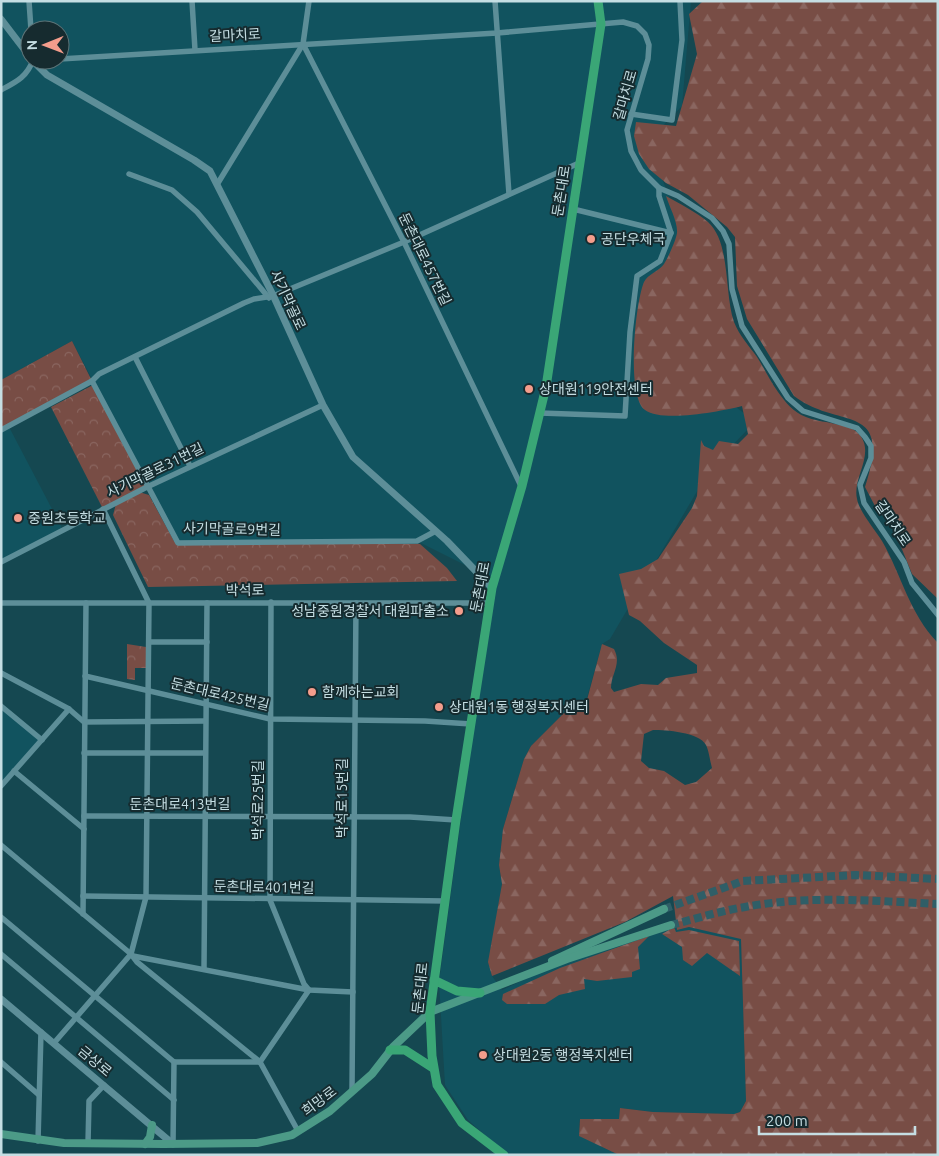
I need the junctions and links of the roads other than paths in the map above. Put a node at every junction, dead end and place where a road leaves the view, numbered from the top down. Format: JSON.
{"nodes":[{"id":1,"x":29,"y":1,"type":"edge"},
{"id":2,"x":192,"y":1,"type":"edge"},
{"id":3,"x":308,"y":1,"type":"edge"},
{"id":4,"x":495,"y":1,"type":"edge"},
{"id":5,"x":598,"y":1,"type":"edge"},
{"id":6,"x":680,"y":1,"type":"edge"},
{"id":7,"x":1,"y":19,"type":"edge"},
{"id":8,"x":30,"y":20,"type":"edge"},
{"id":9,"x":601,"y":24,"type":"junction"},
{"id":10,"x":497,"y":33,"type":"junction"},
{"id":11,"x":20,"y":44,"type":"edge"},
{"id":12,"x":303,"y":44,"type":"junction"},
{"id":13,"x":195,"y":50,"type":"junction"},
{"id":14,"x":70,"y":58,"type":"edge"},
{"id":15,"x":29,"y":70,"type":"edge"},
{"id":16,"x":42,"y":70,"type":"edge"},
{"id":17,"x":1,"y":90,"type":"edge"},
{"id":18,"x":631,"y":114,"type":"junction"},
{"id":19,"x":579,"y":163,"type":"junction"},
{"id":20,"x":129,"y":174,"type":"dead end"},
{"id":21,"x":218,"y":183,"type":"junction"},
{"id":22,"x":659,"y":188,"type":"junction"},
{"id":23,"x":509,"y":194,"type":"junction"},
{"id":24,"x":573,"y":209,"type":"junction"},
{"id":25,"x":671,"y":233,"type":"junction"},
{"id":26,"x":404,"y":242,"type":"junction"},
{"id":27,"x":271,"y":297,"type":"junction"},
{"id":28,"x":134,"y":357,"type":"junction"},
{"id":29,"x":92,"y":381,"type":"junction"},
{"id":30,"x":323,"y":405,"type":"junction"},
{"id":31,"x":540,"y":413,"type":"junction"},
{"id":32,"x":1,"y":430,"type":"edge"},
{"id":33,"x":190,"y":466,"type":"junction"},
{"id":34,"x":522,"y":486,"type":"junction"},
{"id":35,"x":147,"y":487,"type":"junction"},
{"id":36,"x":103,"y":510,"type":"junction"},
{"id":37,"x":434,"y":532,"type":"junction"},
{"id":38,"x":1,"y":562,"type":"edge"},
{"id":39,"x":492,"y":588,"type":"junction"},
{"id":40,"x":1,"y":602,"type":"edge"},
{"id":41,"x":271,"y":602,"type":"junction"},
{"id":42,"x":86,"y":603,"type":"junction"},
{"id":43,"x":149,"y":603,"type":"junction"},
{"id":44,"x":207,"y":603,"type":"junction"},
{"id":45,"x":356,"y":603,"type":"junction"},
{"id":46,"x":490,"y":603,"type":"junction"},
{"id":47,"x":938,"y":614,"type":"edge"},
{"id":48,"x":150,"y":642,"type":"junction"},
{"id":49,"x":207,"y":642,"type":"junction"},
{"id":50,"x":1,"y":673,"type":"edge"},
{"id":51,"x":85,"y":676,"type":"junction"},
{"id":52,"x":148,"y":691,"type":"junction"},
{"id":53,"x":205,"y":704,"type":"junction"},
{"id":54,"x":1,"y":706,"type":"edge"},
{"id":55,"x":69,"y":710,"type":"junction"},
{"id":56,"x":270,"y":719,"type":"junction"},
{"id":57,"x":354,"y":720,"type":"junction"},
{"id":58,"x":147,"y":721,"type":"junction"},
{"id":59,"x":84,"y":722,"type":"junction"},
{"id":60,"x":205,"y":722,"type":"junction"},
{"id":61,"x":471,"y":724,"type":"junction"},
{"id":62,"x":42,"y":740,"type":"junction"},
{"id":63,"x":84,"y":753,"type":"junction"},
{"id":64,"x":147,"y":753,"type":"junction"},
{"id":65,"x":205,"y":753,"type":"junction"},
{"id":66,"x":14,"y":771,"type":"junction"},
{"id":67,"x":1,"y":786,"type":"edge"},
{"id":68,"x":84,"y":816,"type":"junction"},
{"id":69,"x":146,"y":817,"type":"junction"},
{"id":70,"x":205,"y":817,"type":"junction"},
{"id":71,"x":270,"y":817,"type":"junction"},
{"id":72,"x":354,"y":818,"type":"junction"},
{"id":73,"x":456,"y":820,"type":"junction"},
{"id":74,"x":84,"y":829,"type":"junction"},
{"id":75,"x":1,"y":845,"type":"edge"},
{"id":76,"x":83,"y":896,"type":"junction"},
{"id":77,"x":146,"y":897,"type":"junction"},
{"id":78,"x":204,"y":899,"type":"junction"},
{"id":79,"x":270,"y":900,"type":"junction"},
{"id":80,"x":445,"y":901,"type":"junction"},
{"id":81,"x":354,"y":902,"type":"junction"},
{"id":82,"x":664,"y":909,"type":"tunnel mouth"},
{"id":83,"x":83,"y":914,"type":"junction"},
{"id":84,"x":1,"y":917,"type":"edge"},
{"id":85,"x":671,"y":925,"type":"tunnel mouth"},
{"id":86,"x":1,"y":954,"type":"edge"},
{"id":87,"x":132,"y":955,"type":"junction"},
{"id":88,"x":204,"y":969,"type":"junction"},
{"id":89,"x":526,"y":975,"type":"junction"},
{"id":90,"x":434,"y":980,"type":"junction"},
{"id":91,"x":309,"y":990,"type":"junction"},
{"id":92,"x":353,"y":992,"type":"junction"},
{"id":93,"x":480,"y":993,"type":"junction"},
{"id":94,"x":95,"y":996,"type":"junction"},
{"id":95,"x":1,"y":999,"type":"edge"},
{"id":96,"x":430,"y":1012,"type":"junction"},
{"id":97,"x":77,"y":1017,"type":"junction"},
{"id":98,"x":41,"y":1032,"type":"junction"},
{"id":99,"x":54,"y":1043,"type":"junction"},
{"id":100,"x":390,"y":1050,"type":"junction"},
{"id":101,"x":1,"y":1062,"type":"edge"},
{"id":102,"x":174,"y":1062,"type":"junction"},
{"id":103,"x":260,"y":1062,"type":"junction"},
{"id":104,"x":433,"y":1068,"type":"junction"},
{"id":105,"x":104,"y":1085,"type":"junction"},
{"id":106,"x":352,"y":1090,"type":"junction"},
{"id":107,"x":40,"y":1094,"type":"junction"},
{"id":108,"x":174,"y":1100,"type":"junction"},
{"id":109,"x":152,"y":1125,"type":"junction"},
{"id":110,"x":298,"y":1132,"type":"junction"},
{"id":111,"x":1,"y":1134,"type":"edge"},
{"id":112,"x":38,"y":1141,"type":"junction"},
{"id":113,"x":88,"y":1143,"type":"junction"},
{"id":114,"x":145,"y":1144,"type":"junction"},
{"id":115,"x":173,"y":1144,"type":"junction"},
{"id":116,"x":504,"y":1155,"type":"edge"}],
"edges":[{"from":1,"to":8,"type":"street"},
{"from":2,"to":13,"type":"street"},
{"from":3,"to":12,"type":"street"},
{"from":4,"to":10,"type":"street"},
{"from":5,"to":9,"type":"main road","name":"둔촌대로"},
{"from":6,"to":18,"type":"street"},
{"from":7,"to":11,"type":"street","name":"사기막골로"},
{"from":9,"to":10,"type":"street","name":"갈마치로"},
{"from":9,"to":18,"type":"street","name":"갈마치로"},
{"from":9,"to":19,"type":"main road","name":"둔촌대로"},
{"from":10,"to":12,"type":"street","name":"갈마치로"},
{"from":10,"to":23,"type":"street"},
{"from":12,"to":13,"type":"street","name":"갈마치로"},
{"from":12,"to":21,"type":"street"},
{"from":12,"to":26,"type":"street","name":"둔촌대로457번길"},
{"from":13,"to":14,"type":"street","name":"갈마치로"},
{"from":15,"to":17,"type":"street"},
{"from":16,"to":21,"type":"street","name":"사기막골로"},
{"from":18,"to":22,"type":"street","name":"갈마치로"},
{"from":19,"to":23,"type":"street"},
{"from":19,"to":24,"type":"main road","name":"둔촌대로"},
{"from":20,"to":27,"type":"street"},
{"from":21,"to":27,"type":"street","name":"사기막골로"},
{"from":22,"to":25,"type":"street"},
{"from":22,"to":47,"type":"street","name":"갈마치로"},
{"from":23,"to":26,"type":"street"},
{"from":24,"to":25,"type":"street"},
{"from":24,"to":31,"type":"main road","name":"둔촌대로"},
{"from":25,"to":31,"type":"street"},
{"from":26,"to":27,"type":"street"},
{"from":26,"to":34,"type":"street","name":"둔촌대로457번길"},
{"from":27,"to":28,"type":"street"},
{"from":27,"to":30,"type":"street","name":"사기막골로"},
{"from":28,"to":29,"type":"street"},
{"from":28,"to":33,"type":"street"},
{"from":29,"to":32,"type":"street"},
{"from":29,"to":35,"type":"street","name":"사기막골로9번길"},
{"from":30,"to":33,"type":"street","name":"사기막골로31번길"},
{"from":30,"to":37,"type":"street","name":"사기막골로"},
{"from":31,"to":34,"type":"main road","name":"둔촌대로"},
{"from":33,"to":35,"type":"street","name":"사기막골로31번길"},
{"from":34,"to":39,"type":"main road","name":"둔촌대로"},
{"from":35,"to":36,"type":"street","name":"사기막골로31번길"},
{"from":35,"to":37,"type":"street","name":"사기막골로9번길"},
{"from":36,"to":38,"type":"street","name":"사기막골로31번길"},
{"from":36,"to":43,"type":"street"},
{"from":37,"to":39,"type":"street","name":"사기막골로"},
{"from":39,"to":46,"type":"main road","name":"둔촌대로"},
{"from":40,"to":42,"type":"street","name":"박석로"},
{"from":41,"to":44,"type":"street","name":"박석로"},
{"from":41,"to":45,"type":"street","name":"박석로"},
{"from":41,"to":56,"type":"street","name":"박석로25번길"},
{"from":42,"to":43,"type":"street","name":"박석로"},
{"from":42,"to":51,"type":"street"},
{"from":43,"to":44,"type":"street","name":"박석로"},
{"from":43,"to":48,"type":"street"},
{"from":44,"to":49,"type":"street"},
{"from":45,"to":46,"type":"street","name":"박석로"},
{"from":45,"to":57,"type":"street","name":"박석로15번길"},
{"from":46,"to":61,"type":"main road","name":"둔촌대로"},
{"from":48,"to":49,"type":"street"},
{"from":48,"to":52,"type":"street"},
{"from":49,"to":53,"type":"street"},
{"from":50,"to":55,"type":"street"},
{"from":51,"to":52,"type":"street","name":"둔촌대로425번길"},
{"from":51,"to":59,"type":"street"},
{"from":52,"to":53,"type":"street","name":"둔촌대로425번길"},
{"from":52,"to":58,"type":"street"},
{"from":53,"to":56,"type":"street","name":"둔촌대로425번길"},
{"from":53,"to":60,"type":"street"},
{"from":54,"to":62,"type":"street"},
{"from":55,"to":59,"type":"street"},
{"from":55,"to":62,"type":"street"},
{"from":56,"to":57,"type":"street","name":"둔촌대로425번길"},
{"from":56,"to":71,"type":"street","name":"박석로25번길"},
{"from":57,"to":61,"type":"street","name":"둔촌대로425번길"},
{"from":57,"to":72,"type":"street","name":"박석로15번길"},
{"from":58,"to":59,"type":"street"},
{"from":58,"to":60,"type":"street"},
{"from":58,"to":64,"type":"street"},
{"from":59,"to":63,"type":"street"},
{"from":60,"to":65,"type":"street"},
{"from":61,"to":73,"type":"main road","name":"둔촌대로"},
{"from":62,"to":66,"type":"street"},
{"from":63,"to":64,"type":"street"},
{"from":63,"to":68,"type":"street"},
{"from":64,"to":65,"type":"street"},
{"from":64,"to":69,"type":"street"},
{"from":65,"to":70,"type":"street"},
{"from":66,"to":67,"type":"street"},
{"from":66,"to":74,"type":"street"},
{"from":68,"to":69,"type":"street","name":"둔촌대로413번길"},
{"from":68,"to":74,"type":"street"},
{"from":69,"to":70,"type":"street","name":"둔촌대로413번길"},
{"from":69,"to":77,"type":"street"},
{"from":70,"to":71,"type":"street","name":"둔촌대로413번길"},
{"from":70,"to":78,"type":"street"},
{"from":71,"to":72,"type":"street","name":"둔촌대로413번길"},
{"from":71,"to":79,"type":"street","name":"박석로25번길"},
{"from":72,"to":73,"type":"street","name":"둔촌대로413번길"},
{"from":72,"to":81,"type":"street","name":"박석로15번길"},
{"from":73,"to":80,"type":"main road","name":"둔촌대로"},
{"from":74,"to":76,"type":"street"},
{"from":75,"to":83,"type":"street"},
{"from":76,"to":77,"type":"street","name":"둔촌대로401번길"},
{"from":76,"to":83,"type":"street"},
{"from":77,"to":78,"type":"street","name":"둔촌대로401번길"},
{"from":77,"to":87,"type":"street"},
{"from":78,"to":79,"type":"street","name":"둔촌대로401번길"},
{"from":78,"to":88,"type":"street"},
{"from":79,"to":81,"type":"street","name":"둔촌대로401번길"},
{"from":79,"to":91,"type":"street","name":"박석로25번길"},
{"from":80,"to":81,"type":"street","name":"둔촌대로401번길"},
{"from":80,"to":90,"type":"main road","name":"둔촌대로"},
{"from":81,"to":92,"type":"street","name":"박석로15번길"},
{"from":82,"to":89,"type":"main road","name":"희망로"},
{"from":83,"to":87,"type":"street"},
{"from":84,"to":94,"type":"street"},
{"from":85,"to":89,"type":"main road","name":"희망로"},
{"from":86,"to":97,"type":"street"},
{"from":87,"to":88,"type":"street"},
{"from":87,"to":94,"type":"street"},
{"from":87,"to":103,"type":"street"},
{"from":88,"to":91,"type":"street"},
{"from":89,"to":93,"type":"main road","name":"희망로"},
{"from":90,"to":93,"type":"main road"},
{"from":90,"to":96,"type":"main road","name":"둔촌대로"},
{"from":91,"to":92,"type":"street"},
{"from":91,"to":103,"type":"street"},
{"from":92,"to":106,"type":"street","name":"박석로15번길"},
{"from":93,"to":96,"type":"main road","name":"희망로"},
{"from":94,"to":97,"type":"street"},
{"from":94,"to":102,"type":"street"},
{"from":95,"to":98,"type":"street","name":"금상로"},
{"from":96,"to":100,"type":"main road","name":"희망로"},
{"from":96,"to":104,"type":"main road","name":"둔촌대로"},
{"from":97,"to":99,"type":"street"},
{"from":97,"to":108,"type":"street"},
{"from":98,"to":99,"type":"street","name":"금상로"},
{"from":98,"to":107,"type":"street"},
{"from":99,"to":105,"type":"street","name":"금상로"},
{"from":100,"to":104,"type":"main road"},
{"from":100,"to":106,"type":"main road","name":"희망로"},
{"from":101,"to":107,"type":"street"},
{"from":102,"to":103,"type":"street"},
{"from":102,"to":108,"type":"street"},
{"from":103,"to":110,"type":"street"},
{"from":104,"to":116,"type":"main road","name":"둔촌대로"},
{"from":105,"to":109,"type":"street","name":"금상로"},
{"from":105,"to":113,"type":"street"},
{"from":106,"to":110,"type":"main road","name":"희망로"},
{"from":107,"to":112,"type":"street"},
{"from":108,"to":115,"type":"street"},
{"from":109,"to":114,"type":"main road"},
{"from":109,"to":115,"type":"street","name":"금상로"},
{"from":110,"to":115,"type":"main road","name":"희망로"},
{"from":111,"to":112,"type":"main road","name":"희망로"},
{"from":112,"to":113,"type":"main road","name":"희망로"},
{"from":113,"to":114,"type":"main road","name":"희망로"},
{"from":114,"to":115,"type":"main road","name":"희망로"}]}
